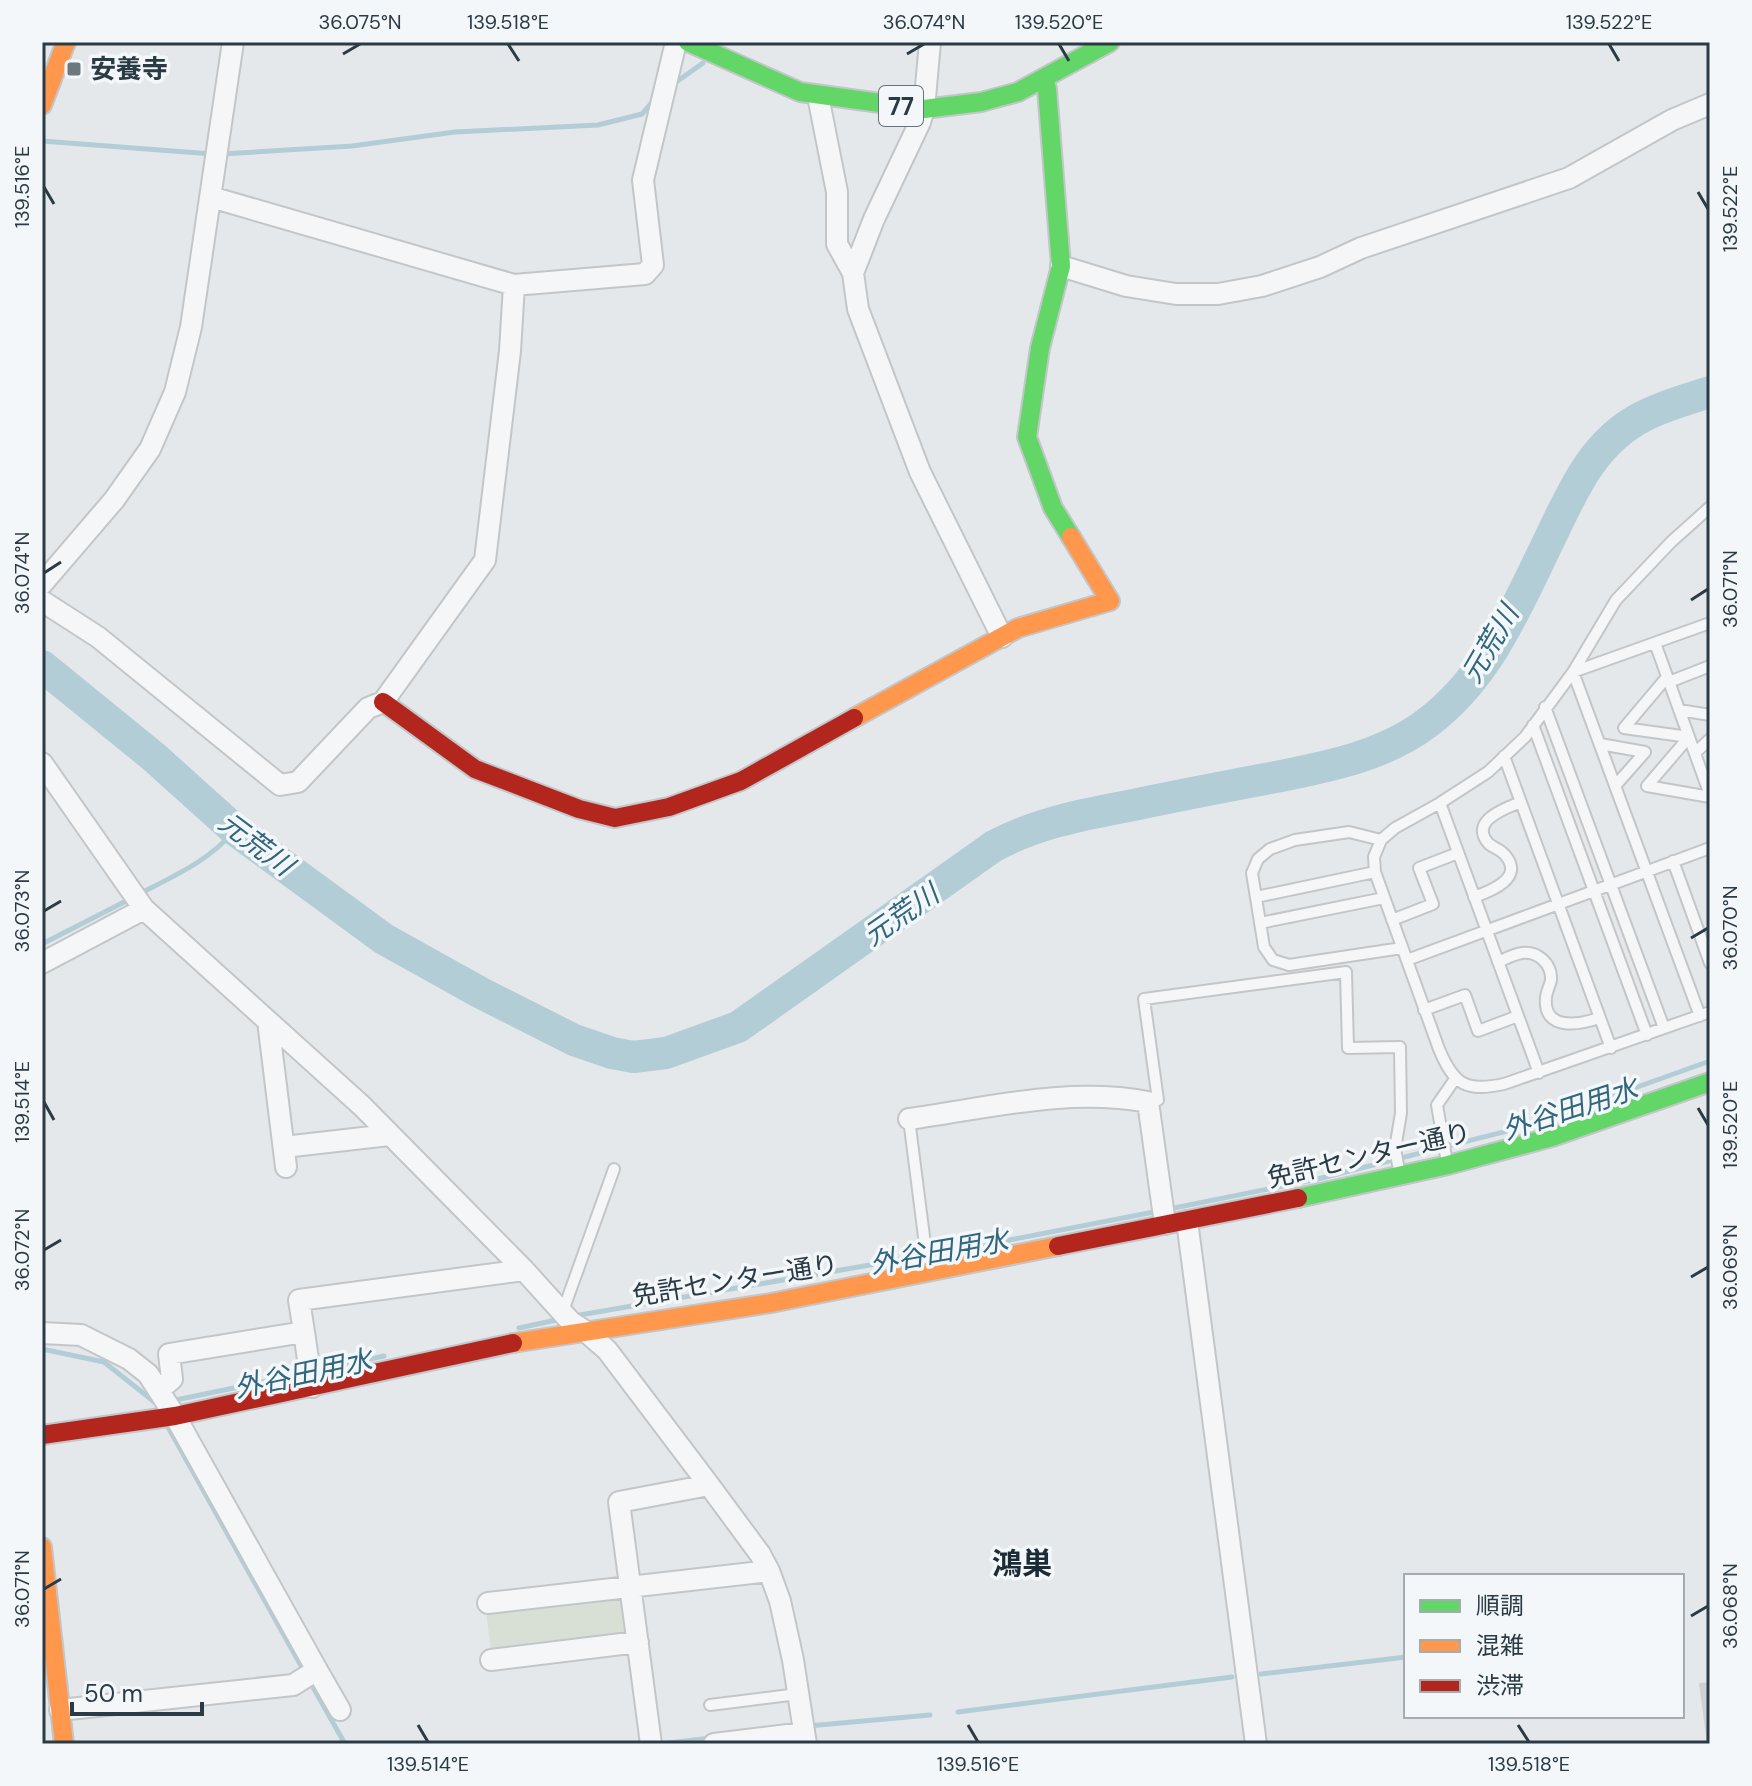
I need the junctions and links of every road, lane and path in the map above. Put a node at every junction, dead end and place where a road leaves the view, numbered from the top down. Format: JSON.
{"nodes":[{"id":1,"x":66,"y":42,"type":"edge"},
{"id":2,"x":233,"y":42,"type":"edge"},
{"id":3,"x":676,"y":42,"type":"edge"},
{"id":4,"x":688,"y":42,"type":"edge"},
{"id":5,"x":930,"y":42,"type":"edge"},
{"id":6,"x":1110,"y":42,"type":"edge"},
{"id":7,"x":1044,"y":80,"type":"junction"},
{"id":8,"x":818,"y":96,"type":"junction"},
{"id":9,"x":1710,"y":104,"type":"edge"},
{"id":10,"x":42,"y":105,"type":"edge"},
{"id":11,"x":924,"y":109,"type":"junction"},
{"id":12,"x":211,"y":197,"type":"junction"},
{"id":13,"x":1061,"y":266,"type":"junction"},
{"id":14,"x":853,"y":273,"type":"junction"},
{"id":15,"x":514,"y":285,"type":"junction"},
{"id":16,"x":1710,"y":507,"type":"edge"},
{"id":17,"x":42,"y":584,"type":"edge"},
{"id":18,"x":42,"y":601,"type":"edge"},
{"id":19,"x":1710,"y":623,"type":"edge"},
{"id":20,"x":1002,"y":637,"type":"junction"},
{"id":21,"x":1655,"y":643,"type":"junction"},
{"id":22,"x":1710,"y":666,"type":"edge"},
{"id":23,"x":1573,"y":672,"type":"junction"},
{"id":24,"x":1668,"y":679,"type":"junction"},
{"id":25,"x":383,"y":702,"type":"junction"},
{"id":26,"x":1545,"y":707,"type":"junction"},
{"id":27,"x":1679,"y":710,"type":"junction"},
{"id":28,"x":1710,"y":715,"type":"edge"},
{"id":29,"x":1533,"y":725,"type":"junction"},
{"id":30,"x":1689,"y":737,"type":"junction"},
{"id":31,"x":1710,"y":739,"type":"edge"},
{"id":32,"x":1600,"y":744,"type":"junction"},
{"id":33,"x":1695,"y":753,"type":"junction"},
{"id":34,"x":1504,"y":756,"type":"junction"},
{"id":35,"x":42,"y":763,"type":"edge"},
{"id":36,"x":1615,"y":786,"type":"junction"},
{"id":37,"x":1710,"y":796,"type":"edge"},
{"id":38,"x":1521,"y":802,"type":"junction"},
{"id":39,"x":1440,"y":803,"type":"junction"},
{"id":40,"x":1381,"y":840,"type":"junction"},
{"id":41,"x":1710,"y":848,"type":"edge"},
{"id":42,"x":1458,"y":853,"type":"junction"},
{"id":43,"x":1673,"y":861,"type":"junction"},
{"id":44,"x":1647,"y":871,"type":"junction"},
{"id":45,"x":1375,"y":872,"type":"junction"},
{"id":46,"x":1611,"y":885,"type":"junction"},
{"id":47,"x":1594,"y":891,"type":"junction"},
{"id":48,"x":1256,"y":897,"type":"junction"},
{"id":49,"x":1474,"y":897,"type":"junction"},
{"id":50,"x":1384,"y":898,"type":"junction"},
{"id":51,"x":1558,"y":904,"type":"junction"},
{"id":52,"x":144,"y":909,"type":"junction"},
{"id":53,"x":1392,"y":920,"type":"junction"},
{"id":54,"x":1260,"y":923,"type":"junction"},
{"id":55,"x":1486,"y":931,"type":"junction"},
{"id":56,"x":1402,"y":948,"type":"junction"},
{"id":57,"x":1407,"y":960,"type":"junction"},
{"id":58,"x":1498,"y":962,"type":"junction"},
{"id":59,"x":42,"y":963,"type":"edge"},
{"id":60,"x":1710,"y":963,"type":"edge"},
{"id":61,"x":1424,"y":1010,"type":"junction"},
{"id":62,"x":1705,"y":1014,"type":"edge"},
{"id":63,"x":1518,"y":1016,"type":"junction"},
{"id":64,"x":1599,"y":1018,"type":"junction"},
{"id":65,"x":268,"y":1021,"type":"junction"},
{"id":66,"x":1664,"y":1028,"type":"junction"},
{"id":67,"x":1647,"y":1035,"type":"junction"},
{"id":68,"x":1611,"y":1048,"type":"junction"},
{"id":69,"x":1539,"y":1073,"type":"junction"},
{"id":70,"x":1455,"y":1079,"type":"junction"},
{"id":71,"x":1710,"y":1082,"type":"edge"},
{"id":72,"x":1148,"y":1102,"type":"junction"},
{"id":73,"x":909,"y":1119,"type":"joint"},
{"id":74,"x":389,"y":1135,"type":"junction"},
{"id":75,"x":1448,"y":1165,"type":"junction"},
{"id":76,"x":614,"y":1169,"type":"dead end"},
{"id":77,"x":1400,"y":1175,"type":"junction"},
{"id":78,"x":1187,"y":1221,"type":"junction"},
{"id":79,"x":1165,"y":1224,"type":"junction"},
{"id":80,"x":524,"y":1270,"type":"junction"},
{"id":81,"x":928,"y":1273,"type":"junction"},
{"id":82,"x":563,"y":1311,"type":"junction"},
{"id":83,"x":585,"y":1331,"type":"junction"},
{"id":84,"x":304,"y":1332,"type":"junction"},
{"id":85,"x":42,"y":1333,"type":"edge"},
{"id":86,"x":312,"y":1387,"type":"junction"},
{"id":87,"x":159,"y":1390,"type":"junction"},
{"id":88,"x":175,"y":1416,"type":"junction"},
{"id":89,"x":42,"y":1435,"type":"edge"},
{"id":90,"x":709,"y":1485,"type":"junction"},
{"id":91,"x":42,"y":1547,"type":"edge"},
{"id":92,"x":769,"y":1571,"type":"junction"},
{"id":93,"x":631,"y":1587,"type":"junction"},
{"id":94,"x":488,"y":1603,"type":"dead end"},
{"id":95,"x":638,"y":1642,"type":"junction"},
{"id":96,"x":491,"y":1660,"type":"dead end"},
{"id":97,"x":317,"y":1670,"type":"junction"},
{"id":98,"x":798,"y":1694,"type":"junction"},
{"id":99,"x":710,"y":1705,"type":"dead end"},
{"id":100,"x":60,"y":1710,"type":"junction"},
{"id":101,"x":340,"y":1710,"type":"dead end"},
{"id":102,"x":805,"y":1739,"type":"edge"},
{"id":103,"x":64,"y":1744,"type":"edge"},
{"id":104,"x":651,"y":1744,"type":"edge"},
{"id":105,"x":714,"y":1744,"type":"edge"},
{"id":106,"x":1256,"y":1744,"type":"edge"}],
"edges":[{"from":1,"to":10,"type":"street"},
{"from":2,"to":12,"type":"street"},
{"from":3,"to":15,"type":"street"},
{"from":4,"to":8,"type":"street","number":"77"},
{"from":5,"to":11,"type":"street"},
{"from":6,"to":7,"type":"street","number":"77"},
{"from":7,"to":11,"type":"street","number":"77"},
{"from":7,"to":13,"type":"street"},
{"from":8,"to":11,"type":"street","number":"77"},
{"from":8,"to":14,"type":"street"},
{"from":9,"to":13,"type":"street"},
{"from":11,"to":14,"type":"street"},
{"from":12,"to":15,"type":"street"},
{"from":12,"to":17,"type":"street"},
{"from":13,"to":20,"type":"street"},
{"from":14,"to":20,"type":"street"},
{"from":15,"to":25,"type":"street"},
{"from":16,"to":23,"type":"lane"},
{"from":18,"to":25,"type":"street"},
{"from":19,"to":21,"type":"lane"},
{"from":20,"to":25,"type":"street"},
{"from":21,"to":23,"type":"lane"},
{"from":21,"to":24,"type":"lane"},
{"from":22,"to":24,"type":"lane"},
{"from":23,"to":26,"type":"lane"},
{"from":23,"to":32,"type":"lane"},
{"from":24,"to":27,"type":"lane"},
{"from":24,"to":30,"type":"lane"},
{"from":26,"to":29,"type":"lane"},
{"from":26,"to":46,"type":"lane"},
{"from":27,"to":28,"type":"lane"},
{"from":27,"to":30,"type":"lane"},
{"from":29,"to":34,"type":"lane"},
{"from":29,"to":47,"type":"lane"},
{"from":30,"to":33,"type":"lane"},
{"from":30,"to":37,"type":"lane"},
{"from":31,"to":33,"type":"lane"},
{"from":32,"to":36,"type":"lane"},
{"from":32,"to":36,"type":"lane"},
{"from":33,"to":37,"type":"lane"},
{"from":34,"to":38,"type":"lane"},
{"from":34,"to":39,"type":"lane"},
{"from":35,"to":52,"type":"street"},
{"from":36,"to":44,"type":"lane"},
{"from":38,"to":49,"type":"lane"},
{"from":38,"to":51,"type":"lane"},
{"from":39,"to":40,"type":"lane"},
{"from":39,"to":42,"type":"lane"},
{"from":40,"to":45,"type":"lane"},
{"from":40,"to":48,"type":"lane"},
{"from":41,"to":43,"type":"lane"},
{"from":42,"to":49,"type":"lane"},
{"from":42,"to":53,"type":"lane"},
{"from":43,"to":44,"type":"lane"},
{"from":43,"to":60,"type":"lane"},
{"from":44,"to":46,"type":"lane"},
{"from":44,"to":62,"type":"lane"},
{"from":45,"to":48,"type":"lane"},
{"from":45,"to":50,"type":"lane"},
{"from":46,"to":47,"type":"lane"},
{"from":46,"to":66,"type":"lane"},
{"from":47,"to":51,"type":"lane"},
{"from":47,"to":67,"type":"lane"},
{"from":48,"to":54,"type":"lane"},
{"from":49,"to":55,"type":"lane"},
{"from":50,"to":53,"type":"lane"},
{"from":50,"to":54,"type":"lane"},
{"from":51,"to":55,"type":"lane"},
{"from":51,"to":64,"type":"lane"},
{"from":52,"to":59,"type":"street"},
{"from":52,"to":65,"type":"street"},
{"from":53,"to":56,"type":"lane"},
{"from":54,"to":56,"type":"lane"},
{"from":55,"to":57,"type":"lane"},
{"from":55,"to":58,"type":"lane"},
{"from":56,"to":57,"type":"lane"},
{"from":57,"to":61,"type":"lane"},
{"from":58,"to":63,"type":"lane"},
{"from":58,"to":64,"type":"lane"},
{"from":61,"to":63,"type":"lane"},
{"from":61,"to":70,"type":"lane"},
{"from":62,"to":66,"type":"lane"},
{"from":63,"to":69,"type":"lane"},
{"from":64,"to":68,"type":"lane"},
{"from":65,"to":74,"type":"street"},
{"from":65,"to":74,"type":"street"},
{"from":66,"to":67,"type":"lane"},
{"from":67,"to":68,"type":"lane"},
{"from":68,"to":69,"type":"lane"},
{"from":69,"to":70,"type":"lane"},
{"from":70,"to":75,"type":"lane"},
{"from":71,"to":75,"type":"street","name":"免許センター通り"},
{"from":72,"to":73,"type":"street"},
{"from":72,"to":77,"type":"lane"},
{"from":72,"to":79,"type":"street"},
{"from":73,"to":81,"type":"lane"},
{"from":74,"to":80,"type":"street"},
{"from":75,"to":77,"type":"street","name":"免許センター通り"},
{"from":76,"to":82,"type":"lane"},
{"from":77,"to":78,"type":"street","name":"免許センター通り"},
{"from":78,"to":79,"type":"street","name":"免許センター通り"},
{"from":78,"to":106,"type":"street"},
{"from":79,"to":81,"type":"street","name":"免許センター通り"},
{"from":80,"to":82,"type":"street"},
{"from":80,"to":84,"type":"street"},
{"from":81,"to":83,"type":"street","name":"免許センター通り"},
{"from":82,"to":83,"type":"street"},
{"from":83,"to":86,"type":"street","name":"免許センター通り"},
{"from":83,"to":90,"type":"street"},
{"from":84,"to":86,"type":"street"},
{"from":84,"to":87,"type":"street"},
{"from":85,"to":87,"type":"street"},
{"from":86,"to":88,"type":"street","name":"免許センター通り"},
{"from":87,"to":88,"type":"street"},
{"from":88,"to":89,"type":"street","name":"免許センター通り"},
{"from":88,"to":97,"type":"street"},
{"from":90,"to":92,"type":"street"},
{"from":90,"to":93,"type":"street"},
{"from":91,"to":100,"type":"street"},
{"from":92,"to":93,"type":"street"},
{"from":92,"to":98,"type":"street"},
{"from":93,"to":94,"type":"street"},
{"from":93,"to":95,"type":"street"},
{"from":95,"to":96,"type":"street"},
{"from":95,"to":104,"type":"street"},
{"from":97,"to":100,"type":"street"},
{"from":97,"to":101,"type":"street"},
{"from":98,"to":99,"type":"lane"},
{"from":98,"to":102,"type":"street"},
{"from":100,"to":103,"type":"street"},
{"from":102,"to":105,"type":"street"}]}
